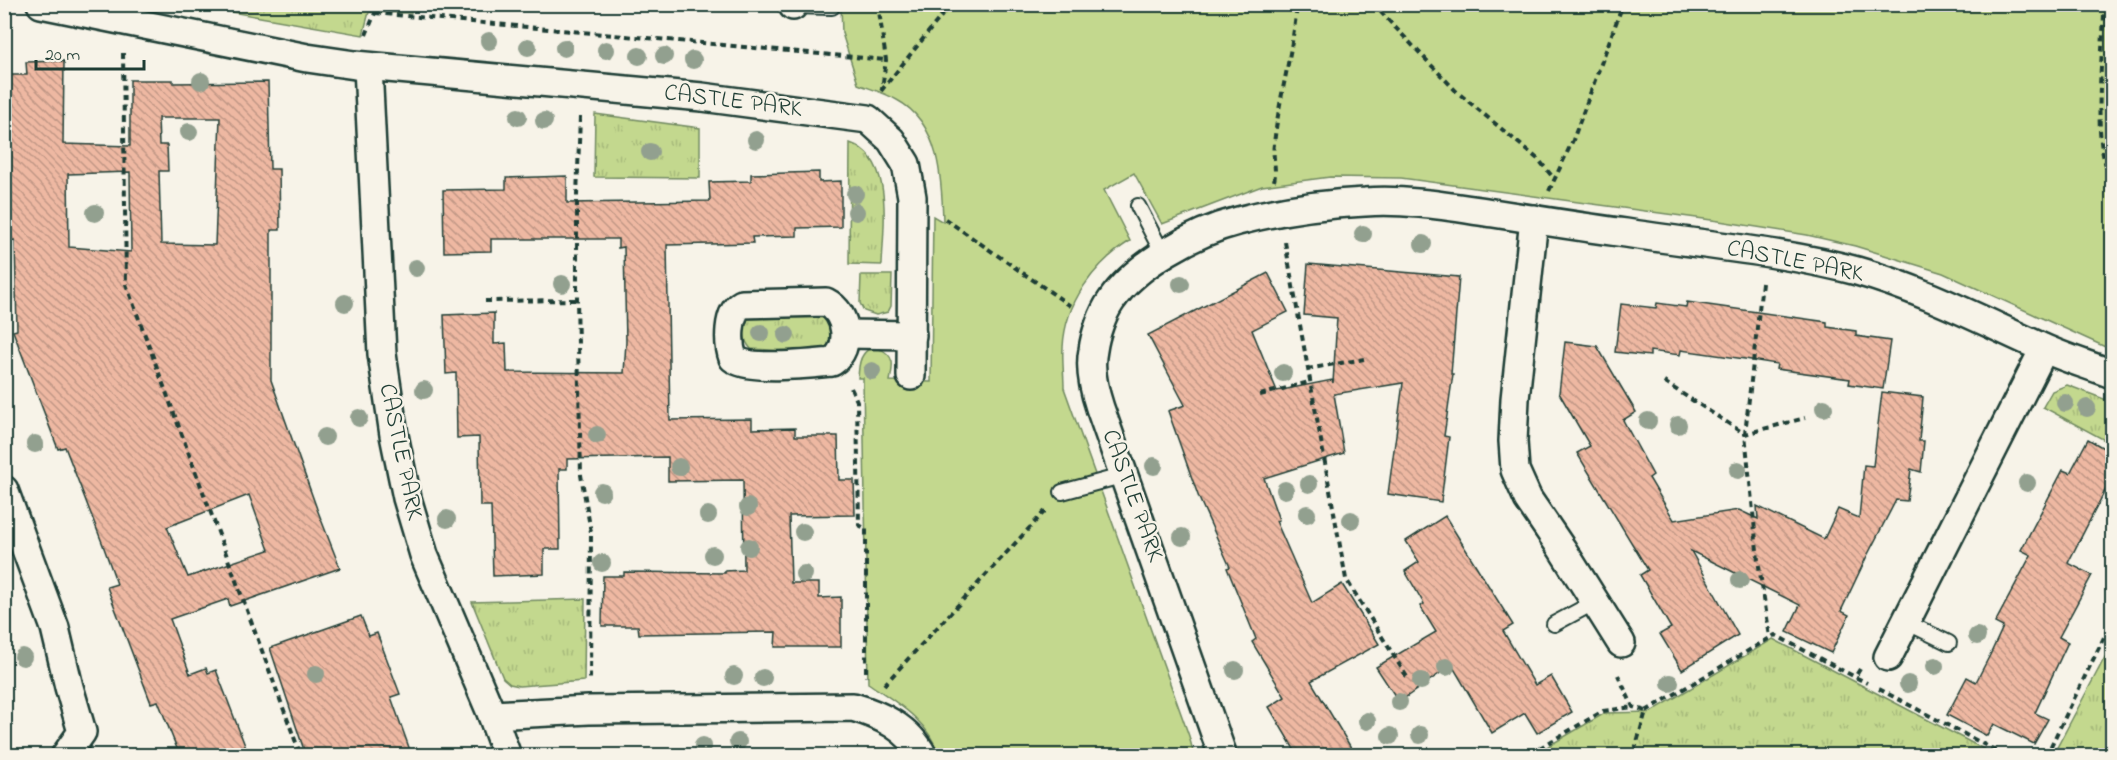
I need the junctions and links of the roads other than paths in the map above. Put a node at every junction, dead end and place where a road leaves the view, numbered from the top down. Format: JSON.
{"nodes":[{"id":1,"x":41,"y":4,"type":"edge"},
{"id":2,"x":793,"y":5,"type":"edge"},
{"id":3,"x":832,"y":7,"type":"dead end"},
{"id":4,"x":368,"y":67,"type":"junction"},
{"id":5,"x":1138,"y":206,"type":"dead end"},
{"id":6,"x":1534,"y":219,"type":"junction"},
{"id":7,"x":1163,"y":254,"type":"junction"},
{"id":8,"x":912,"y":334,"type":"junction"},
{"id":9,"x":842,"y":346,"type":"road end"},
{"id":10,"x":2044,"y":349,"type":"junction"},
{"id":11,"x":2112,"y":374,"type":"edge"},
{"id":12,"x":911,"y":376,"type":"dead end"},
{"id":13,"x":1125,"y":475,"type":"junction"},
{"id":14,"x":4,"y":490,"type":"edge"},
{"id":15,"x":1062,"y":492,"type":"road end"},
{"id":16,"x":1595,"y":602,"type":"junction"},
{"id":17,"x":1906,"y":622,"type":"junction"},
{"id":18,"x":1554,"y":624,"type":"dead end"},
{"id":19,"x":1621,"y":643,"type":"road end"},
{"id":20,"x":1949,"y":643,"type":"dead end"},
{"id":21,"x":1888,"y":657,"type":"road end"},
{"id":22,"x":492,"y":715,"type":"junction"},
{"id":23,"x":88,"y":744,"type":"edge"},
{"id":24,"x":65,"y":756,"type":"edge"},
{"id":25,"x":507,"y":756,"type":"edge"},
{"id":26,"x":923,"y":756,"type":"edge"},
{"id":27,"x":1223,"y":756,"type":"edge"}],
"edges":[{"from":1,"to":4,"type":"street","name":"CASTLE PARK"},
{"from":2,"to":3,"type":"lane"},
{"from":4,"to":8,"type":"street","name":"CASTLE PARK"},
{"from":4,"to":22,"type":"street","name":"CASTLE PARK"},
{"from":5,"to":7,"type":"lane"},
{"from":6,"to":7,"type":"street","name":"CASTLE PARK"},
{"from":6,"to":10,"type":"street","name":"CASTLE PARK"},
{"from":6,"to":16,"type":"street"},
{"from":7,"to":13,"type":"street","name":"CASTLE PARK"},
{"from":8,"to":9,"type":"street"},
{"from":8,"to":12,"type":"street"},
{"from":10,"to":11,"type":"street","name":"CASTLE PARK"},
{"from":10,"to":17,"type":"street"},
{"from":13,"to":15,"type":"lane"},
{"from":13,"to":27,"type":"street","name":"CASTLE PARK"},
{"from":14,"to":23,"type":"street"},
{"from":16,"to":18,"type":"lane"},
{"from":16,"to":19,"type":"street"},
{"from":17,"to":20,"type":"lane"},
{"from":17,"to":21,"type":"street"},
{"from":22,"to":25,"type":"street","name":"CASTLE PARK"},
{"from":22,"to":26,"type":"street"},
{"from":23,"to":24,"type":"street"}]}
